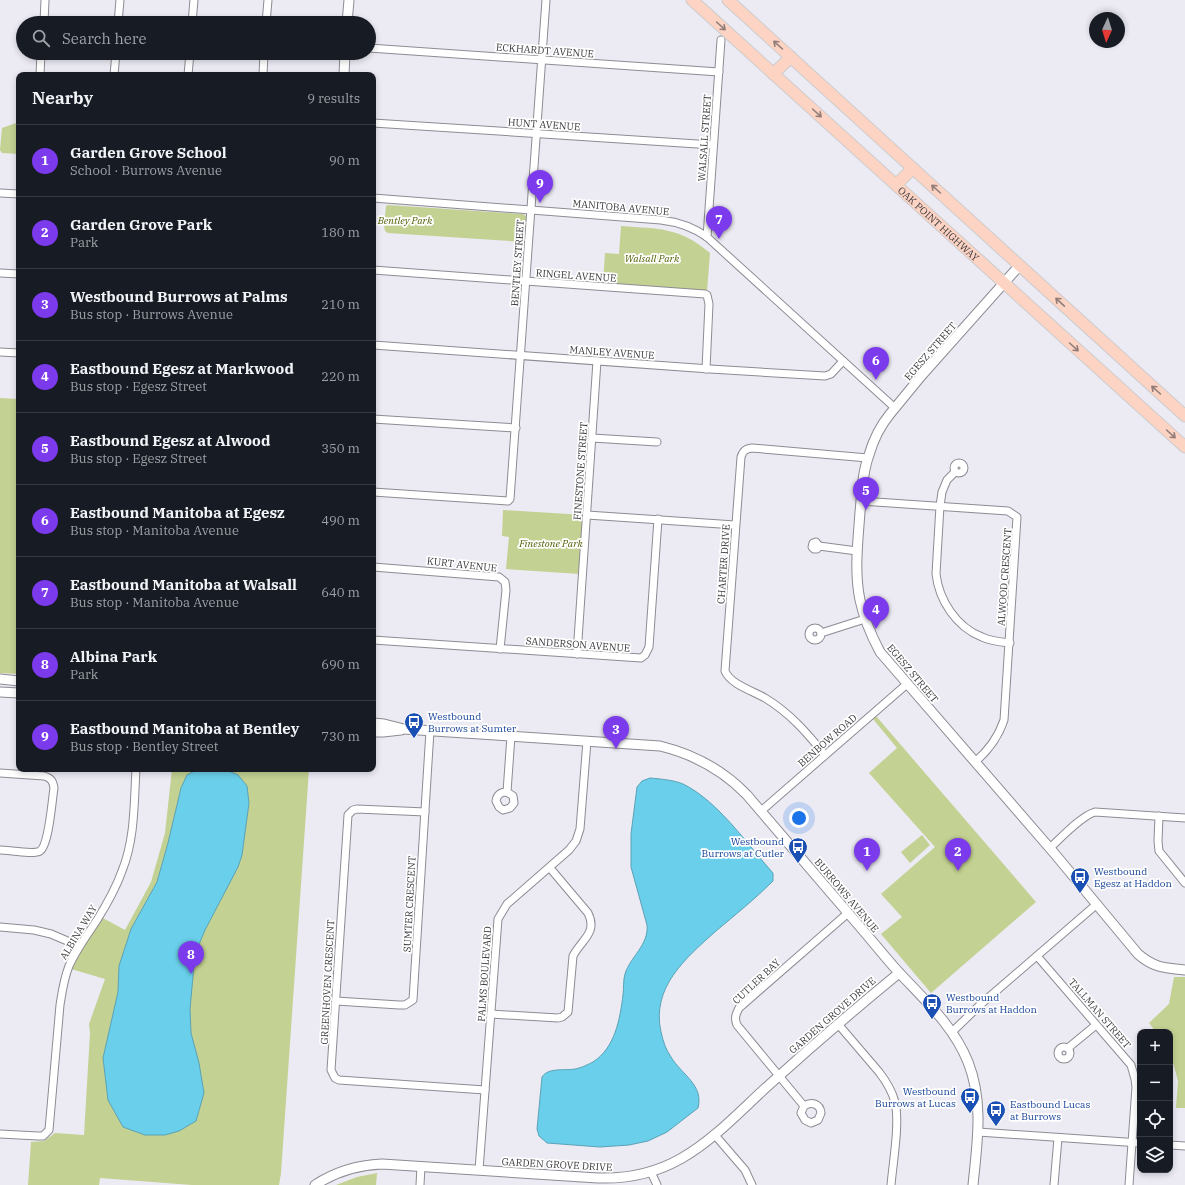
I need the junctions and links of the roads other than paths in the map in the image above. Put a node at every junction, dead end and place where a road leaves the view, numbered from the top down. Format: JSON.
{"nodes":[{"id":1,"x":46,"y":0,"type":"edge"},
{"id":2,"x":120,"y":0,"type":"edge"},
{"id":3,"x":194,"y":0,"type":"edge"},
{"id":4,"x":268,"y":0,"type":"edge"},
{"id":5,"x":349,"y":0,"type":"edge"},
{"id":6,"x":546,"y":0,"type":"edge"},
{"id":7,"x":692,"y":0,"type":"edge"},
{"id":8,"x":728,"y":0,"type":"edge"},
{"id":9,"x":45,"y":16,"type":"edge"},
{"id":10,"x":119,"y":16,"type":"edge"},
{"id":11,"x":193,"y":16,"type":"edge"},
{"id":12,"x":267,"y":16,"type":"edge"},
{"id":13,"x":348,"y":16,"type":"edge"},
{"id":14,"x":721,"y":40,"type":"dead end"},
{"id":15,"x":376,"y":48,"type":"edge"},
{"id":16,"x":791,"y":57,"type":"junction"},
{"id":17,"x":41,"y":60,"type":"edge"},
{"id":18,"x":115,"y":60,"type":"edge"},
{"id":19,"x":189,"y":60,"type":"edge"},
{"id":20,"x":263,"y":60,"type":"edge"},
{"id":21,"x":345,"y":60,"type":"edge"},
{"id":22,"x":542,"y":60,"type":"junction"},
{"id":23,"x":40,"y":72,"type":"edge"},
{"id":24,"x":114,"y":72,"type":"edge"},
{"id":25,"x":188,"y":72,"type":"edge"},
{"id":26,"x":262,"y":72,"type":"edge"},
{"id":27,"x":344,"y":72,"type":"edge"},
{"id":28,"x":719,"y":72,"type":"junction"},
{"id":29,"x":774,"y":74,"type":"junction"},
{"id":30,"x":376,"y":123,"type":"edge"},
{"id":31,"x":537,"y":134,"type":"junction"},
{"id":32,"x":713,"y":146,"type":"junction"},
{"id":33,"x":913,"y":168,"type":"junction"},
{"id":34,"x":896,"y":185,"type":"junction"},
{"id":35,"x":0,"y":193,"type":"edge"},
{"id":36,"x":16,"y":194,"type":"edge"},
{"id":37,"x":376,"y":198,"type":"edge"},
{"id":38,"x":531,"y":210,"type":"junction"},
{"id":39,"x":706,"y":237,"type":"junction"},
{"id":40,"x":1020,"y":265,"type":"junction"},
{"id":41,"x":376,"y":270,"type":"edge"},
{"id":42,"x":0,"y":273,"type":"edge"},
{"id":43,"x":16,"y":274,"type":"edge"},
{"id":44,"x":526,"y":281,"type":"junction"},
{"id":45,"x":1004,"y":283,"type":"junction"},
{"id":46,"x":376,"y":344,"type":"edge"},
{"id":47,"x":0,"y":352,"type":"edge"},
{"id":48,"x":16,"y":353,"type":"edge"},
{"id":49,"x":521,"y":355,"type":"junction"},
{"id":50,"x":598,"y":361,"type":"junction"},
{"id":51,"x":843,"y":361,"type":"junction"},
{"id":52,"x":706,"y":369,"type":"junction"},
{"id":53,"x":895,"y":408,"type":"junction"},
{"id":54,"x":1185,"y":416,"type":"edge"},
{"id":55,"x":376,"y":419,"type":"edge"},
{"id":56,"x":516,"y":428,"type":"junction"},
{"id":57,"x":592,"y":438,"type":"junction"},
{"id":58,"x":657,"y":442,"type":"dead end"},
{"id":59,"x":1185,"y":447,"type":"edge"},
{"id":60,"x":868,"y":458,"type":"junction"},
{"id":61,"x":955,"y":472,"type":"dead end"},
{"id":62,"x":376,"y":492,"type":"edge"},
{"id":63,"x":861,"y":501,"type":"junction"},
{"id":64,"x":940,"y":506,"type":"junction"},
{"id":65,"x":587,"y":514,"type":"junction"},
{"id":66,"x":658,"y":519,"type":"junction"},
{"id":67,"x":735,"y":525,"type":"junction"},
{"id":68,"x":819,"y":546,"type":"dead end"},
{"id":69,"x":857,"y":550,"type":"junction"},
{"id":70,"x":376,"y":567,"type":"edge"},
{"id":71,"x":865,"y":619,"type":"junction"},
{"id":72,"x":821,"y":633,"type":"dead end"},
{"id":73,"x":376,"y":640,"type":"edge"},
{"id":74,"x":1010,"y":643,"type":"junction"},
{"id":75,"x":500,"y":649,"type":"junction"},
{"id":76,"x":577,"y":654,"type":"junction"},
{"id":77,"x":0,"y":679,"type":"edge"},
{"id":78,"x":16,"y":680,"type":"edge"},
{"id":79,"x":907,"y":684,"type":"junction"},
{"id":80,"x":0,"y":692,"type":"edge"},
{"id":81,"x":16,"y":693,"type":"edge"},
{"id":82,"x":376,"y":723,"type":"edge"},
{"id":83,"x":404,"y":729,"type":"junction"},
{"id":84,"x":430,"y":731,"type":"junction"},
{"id":85,"x":376,"y":732,"type":"edge"},
{"id":86,"x":511,"y":736,"type":"junction"},
{"id":87,"x":587,"y":741,"type":"junction"},
{"id":88,"x":825,"y":755,"type":"junction"},
{"id":89,"x":974,"y":762,"type":"junction"},
{"id":90,"x":136,"y":772,"type":"edge"},
{"id":91,"x":0,"y":773,"type":"edge"},
{"id":92,"x":507,"y":792,"type":"dead end"},
{"id":93,"x":761,"y":811,"type":"junction"},
{"id":94,"x":425,"y":812,"type":"junction"},
{"id":95,"x":1159,"y":816,"type":"junction"},
{"id":96,"x":1185,"y":818,"type":"edge"},
{"id":97,"x":1050,"y":848,"type":"junction"},
{"id":98,"x":0,"y":850,"type":"edge"},
{"id":99,"x":550,"y":868,"type":"junction"},
{"id":100,"x":1185,"y":883,"type":"edge"},
{"id":101,"x":1097,"y":904,"type":"junction"},
{"id":102,"x":848,"y":913,"type":"junction"},
{"id":103,"x":0,"y":927,"type":"edge"},
{"id":104,"x":79,"y":946,"type":"junction"},
{"id":105,"x":1037,"y":956,"type":"junction"},
{"id":106,"x":1185,"y":970,"type":"edge"},
{"id":107,"x":899,"y":972,"type":"junction"},
{"id":108,"x":336,"y":1001,"type":"junction"},
{"id":109,"x":491,"y":1014,"type":"junction"},
{"id":110,"x":838,"y":1024,"type":"junction"},
{"id":111,"x":1096,"y":1025,"type":"junction"},
{"id":112,"x":952,"y":1032,"type":"junction"},
{"id":113,"x":1068,"y":1048,"type":"dead end"},
{"id":114,"x":779,"y":1076,"type":"junction"},
{"id":115,"x":485,"y":1090,"type":"junction"},
{"id":116,"x":804,"y":1106,"type":"dead end"},
{"id":117,"x":978,"y":1132,"type":"junction"},
{"id":118,"x":0,"y":1134,"type":"edge"},
{"id":119,"x":714,"y":1134,"type":"junction"},
{"id":120,"x":1058,"y":1138,"type":"junction"},
{"id":121,"x":1132,"y":1143,"type":"junction"},
{"id":122,"x":1137,"y":1143,"type":"edge"},
{"id":123,"x":1173,"y":1145,"type":"edge"},
{"id":124,"x":1185,"y":1146,"type":"edge"},
{"id":125,"x":421,"y":1166,"type":"junction"},
{"id":126,"x":479,"y":1170,"type":"junction"},
{"id":127,"x":651,"y":1172,"type":"junction"},
{"id":128,"x":579,"y":1181,"type":"edge"},
{"id":129,"x":315,"y":1185,"type":"edge"},
{"id":130,"x":420,"y":1185,"type":"edge"},
{"id":131,"x":656,"y":1185,"type":"edge"},
{"id":132,"x":752,"y":1185,"type":"edge"},
{"id":133,"x":891,"y":1185,"type":"edge"},
{"id":134,"x":973,"y":1185,"type":"edge"},
{"id":135,"x":1054,"y":1185,"type":"edge"},
{"id":136,"x":1129,"y":1185,"type":"edge"}],
"edges":[{"from":1,"to":9,"type":"street"},
{"from":2,"to":10,"type":"street"},
{"from":3,"to":11,"type":"street"},
{"from":4,"to":12,"type":"street"},
{"from":5,"to":13,"type":"street"},
{"from":6,"to":22,"type":"street","name":"BENTLEY STREET"},
{"from":7,"to":29,"type":"main road","name":"OAK POINT HIGHWAY","one_way":true},
{"from":16,"to":8,"type":"main road","one_way":true},
{"from":14,"to":28,"type":"street","name":"WALSALL STREET"},
{"from":15,"to":22,"type":"street","name":"ECKHARDT AVENUE"},
{"from":16,"to":29,"type":"main road"},
{"from":16,"to":33,"type":"main road"},
{"from":17,"to":23,"type":"street"},
{"from":18,"to":24,"type":"street"},
{"from":19,"to":25,"type":"street"},
{"from":20,"to":26,"type":"street"},
{"from":21,"to":27,"type":"street"},
{"from":22,"to":28,"type":"street","name":"ECKHARDT AVENUE"},
{"from":22,"to":31,"type":"street","name":"BENTLEY STREET"},
{"from":28,"to":32,"type":"street","name":"WALSALL STREET"},
{"from":29,"to":34,"type":"main road","name":"OAK POINT HIGHWAY","one_way":true},
{"from":30,"to":31,"type":"street","name":"HUNT AVENUE"},
{"from":31,"to":32,"type":"street","name":"HUNT AVENUE"},
{"from":31,"to":38,"type":"street","name":"BENTLEY STREET"},
{"from":32,"to":39,"type":"street","name":"WALSALL STREET"},
{"from":33,"to":34,"type":"main road"},
{"from":40,"to":33,"type":"main road","one_way":true},
{"from":34,"to":45,"type":"main road","name":"OAK POINT HIGHWAY"},
{"from":35,"to":36,"type":"street"},
{"from":37,"to":38,"type":"street","name":"MANITOBA AVENUE"},
{"from":38,"to":39,"type":"street","name":"MANITOBA AVENUE"},
{"from":38,"to":44,"type":"street","name":"BENTLEY STREET"},
{"from":39,"to":51,"type":"street","name":"MANITOBA AVENUE"},
{"from":40,"to":45,"type":"street","name":"EGESZ STREET"},
{"from":54,"to":40,"type":"main road","one_way":true},
{"from":41,"to":44,"type":"street","name":"RINGEL AVENUE"},
{"from":42,"to":43,"type":"street"},
{"from":44,"to":49,"type":"street","name":"BENTLEY STREET"},
{"from":44,"to":52,"type":"street","name":"RINGEL AVENUE"},
{"from":45,"to":53,"type":"street","name":"EGESZ STREET"},
{"from":45,"to":59,"type":"main road","name":"OAK POINT HIGHWAY","one_way":true},
{"from":46,"to":49,"type":"street","name":"MANLEY AVENUE"},
{"from":47,"to":48,"type":"street"},
{"from":49,"to":50,"type":"street","name":"MANLEY AVENUE"},
{"from":49,"to":56,"type":"street","name":"BENTLEY STREET"},
{"from":50,"to":52,"type":"street","name":"MANLEY AVENUE"},
{"from":50,"to":57,"type":"street","name":"FINESTONE STREET"},
{"from":51,"to":52,"type":"street","name":"MANLEY AVENUE"},
{"from":51,"to":53,"type":"street","name":"MANITOBA AVENUE"},
{"from":53,"to":60,"type":"street","name":"EGESZ STREET"},
{"from":55,"to":56,"type":"street"},
{"from":56,"to":62,"type":"street","name":"BENTLEY STREET"},
{"from":57,"to":58,"type":"street"},
{"from":57,"to":65,"type":"street","name":"FINESTONE STREET"},
{"from":60,"to":63,"type":"street","name":"EGESZ STREET"},
{"from":60,"to":67,"type":"street","name":"CHARTER DRIVE"},
{"from":61,"to":64,"type":"street"},
{"from":63,"to":64,"type":"street","name":"ALWOOD CRESCENT"},
{"from":63,"to":69,"type":"street","name":"EGESZ STREET"},
{"from":64,"to":74,"type":"street"},
{"from":64,"to":74,"type":"street","name":"ALWOOD CRESCENT"},
{"from":65,"to":66,"type":"street"},
{"from":65,"to":76,"type":"street","name":"FINESTONE STREET"},
{"from":66,"to":67,"type":"street"},
{"from":66,"to":76,"type":"street","name":"SANDERSON AVENUE"},
{"from":67,"to":88,"type":"street","name":"CHARTER DRIVE"},
{"from":68,"to":69,"type":"street"},
{"from":69,"to":71,"type":"street","name":"EGESZ STREET"},
{"from":70,"to":75,"type":"street","name":"KURT AVENUE"},
{"from":71,"to":72,"type":"street"},
{"from":71,"to":79,"type":"street","name":"EGESZ STREET"},
{"from":73,"to":75,"type":"street","name":"SANDERSON AVENUE"},
{"from":74,"to":89,"type":"street","name":"ALWOOD CRESCENT"},
{"from":75,"to":76,"type":"street","name":"SANDERSON AVENUE"},
{"from":77,"to":78,"type":"street"},
{"from":79,"to":88,"type":"street","name":"BENBOW ROAD"},
{"from":79,"to":89,"type":"street","name":"EGESZ STREET"},
{"from":80,"to":81,"type":"street"},
{"from":82,"to":83,"type":"street","name":"BURROWS AVENUE"},
{"from":83,"to":84,"type":"street","name":"BURROWS AVENUE"},
{"from":83,"to":85,"type":"street","name":"BURROWS AVENUE"},
{"from":84,"to":86,"type":"street","name":"BURROWS AVENUE"},
{"from":84,"to":94,"type":"street","name":"SUMTER CRESCENT"},
{"from":86,"to":87,"type":"street","name":"BURROWS AVENUE"},
{"from":86,"to":92,"type":"street"},
{"from":87,"to":93,"type":"street","name":"BURROWS AVENUE"},
{"from":87,"to":99,"type":"street","name":"PALMS BOULEVARD"},
{"from":88,"to":93,"type":"street","name":"BENBOW ROAD"},
{"from":89,"to":97,"type":"street","name":"EGESZ STREET"},
{"from":90,"to":104,"type":"street","name":"ALBINA WAY"},
{"from":91,"to":98,"type":"street"},
{"from":93,"to":102,"type":"street","name":"BURROWS AVENUE"},
{"from":94,"to":108,"type":"street","name":"GREENHOVEN CRESCENT"},
{"from":94,"to":108,"type":"street","name":"SUMTER CRESCENT"},
{"from":95,"to":96,"type":"street"},
{"from":95,"to":97,"type":"street"},
{"from":95,"to":100,"type":"street"},
{"from":97,"to":101,"type":"street","name":"EGESZ STREET"},
{"from":99,"to":109,"type":"street","name":"PALMS BOULEVARD"},
{"from":99,"to":109,"type":"street"},
{"from":101,"to":105,"type":"street"},
{"from":101,"to":106,"type":"street","name":"EGESZ STREET"},
{"from":102,"to":107,"type":"street","name":"BURROWS AVENUE"},
{"from":102,"to":114,"type":"street","name":"CUTLER BAY"},
{"from":103,"to":104,"type":"street"},
{"from":104,"to":118,"type":"street","name":"ALBINA WAY"},
{"from":105,"to":111,"type":"street","name":"TALLMAN STREET"},
{"from":105,"to":112,"type":"street"},
{"from":107,"to":110,"type":"street","name":"GARDEN GROVE DRIVE"},
{"from":107,"to":112,"type":"street","name":"BURROWS AVENUE"},
{"from":108,"to":115,"type":"street","name":"GREENHOVEN CRESCENT"},
{"from":109,"to":115,"type":"street","name":"PALMS BOULEVARD"},
{"from":110,"to":114,"type":"street","name":"GARDEN GROVE DRIVE"},
{"from":110,"to":133,"type":"street"},
{"from":111,"to":113,"type":"street"},
{"from":111,"to":121,"type":"street","name":"TALLMAN STREET"},
{"from":112,"to":117,"type":"street","name":"BURROWS AVENUE"},
{"from":114,"to":116,"type":"street","name":"CUTLER BAY"},
{"from":114,"to":119,"type":"street","name":"GARDEN GROVE DRIVE"},
{"from":115,"to":126,"type":"street","name":"PALMS BOULEVARD"},
{"from":117,"to":120,"type":"street"},
{"from":117,"to":134,"type":"street","name":"BURROWS AVENUE"},
{"from":119,"to":127,"type":"street","name":"GARDEN GROVE DRIVE"},
{"from":119,"to":132,"type":"street"},
{"from":120,"to":121,"type":"street"},
{"from":120,"to":135,"type":"street"},
{"from":121,"to":122,"type":"street"},
{"from":121,"to":136,"type":"street","name":"TALLMAN STREET"},
{"from":123,"to":124,"type":"street"},
{"from":125,"to":126,"type":"street","name":"GARDEN GROVE DRIVE"},
{"from":125,"to":129,"type":"street","name":"GARDEN GROVE DRIVE"},
{"from":125,"to":130,"type":"street"},
{"from":126,"to":128,"type":"street","name":"GARDEN GROVE DRIVE"},
{"from":127,"to":128,"type":"street","name":"GARDEN GROVE DRIVE"},
{"from":127,"to":131,"type":"street"}]}
